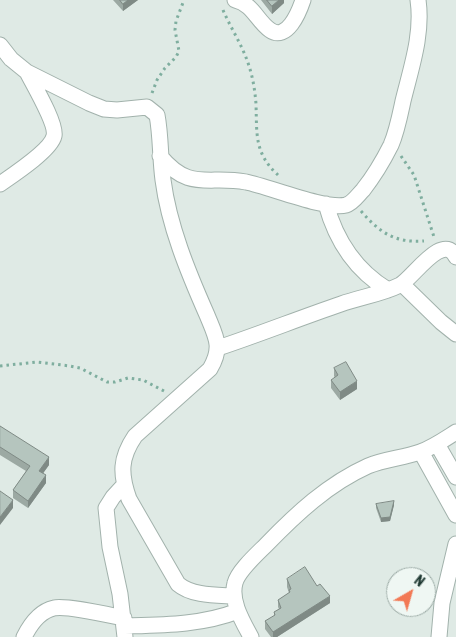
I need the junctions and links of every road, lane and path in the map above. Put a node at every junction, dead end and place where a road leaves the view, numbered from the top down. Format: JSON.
{"nodes":[{"id":1,"x":184,"y":0,"type":"edge"},
{"id":2,"x":303,"y":0,"type":"edge"},
{"id":3,"x":418,"y":0,"type":"edge"},
{"id":4,"x":228,"y":3,"type":"edge"},
{"id":5,"x":0,"y":45,"type":"edge"},
{"id":6,"x":27,"y":72,"type":"junction"},
{"id":7,"x":147,"y":107,"type":"junction"},
{"id":8,"x":391,"y":143,"type":"junction"},
{"id":9,"x":160,"y":156,"type":"junction"},
{"id":10,"x":0,"y":184,"type":"edge"},
{"id":11,"x":291,"y":194,"type":"junction"},
{"id":12,"x":354,"y":200,"type":"junction"},
{"id":13,"x":326,"y":204,"type":"junction"},
{"id":14,"x":456,"y":257,"type":"edge"},
{"id":15,"x":402,"y":284,"type":"junction"},
{"id":16,"x":388,"y":290,"type":"junction"},
{"id":17,"x":456,"y":334,"type":"edge"},
{"id":18,"x":218,"y":348,"type":"junction"},
{"id":19,"x":0,"y":366,"type":"edge"},
{"id":20,"x":175,"y":400,"type":"junction"},
{"id":21,"x":456,"y":432,"type":"edge"},
{"id":22,"x":437,"y":444,"type":"junction"},
{"id":23,"x":421,"y":452,"type":"junction"},
{"id":24,"x":456,"y":478,"type":"edge"},
{"id":25,"x":124,"y":486,"type":"junction"},
{"id":26,"x":456,"y":514,"type":"edge"},
{"id":27,"x":456,"y":544,"type":"edge"},
{"id":28,"x":456,"y":589,"type":"edge"},
{"id":29,"x":234,"y":596,"type":"junction"},
{"id":30,"x":442,"y":603,"type":"junction"},
{"id":31,"x":238,"y":611,"type":"junction"},
{"id":32,"x":125,"y":627,"type":"edge"},
{"id":33,"x":24,"y":637,"type":"edge"},
{"id":34,"x":251,"y":637,"type":"edge"},
{"id":35,"x":439,"y":637,"type":"edge"}],
"edges":[{"from":1,"to":7,"type":"path"},
{"from":2,"to":4,"type":"street"},
{"from":3,"to":8,"type":"street"},
{"from":4,"to":11,"type":"path"},
{"from":5,"to":6,"type":"street"},
{"from":6,"to":7,"type":"street"},
{"from":6,"to":10,"type":"street"},
{"from":7,"to":9,"type":"street"},
{"from":8,"to":12,"type":"street"},
{"from":8,"to":12,"type":"path"},
{"from":9,"to":11,"type":"street"},
{"from":9,"to":18,"type":"street"},
{"from":11,"to":13,"type":"street"},
{"from":12,"to":13,"type":"street"},
{"from":13,"to":16,"type":"street"},
{"from":14,"to":15,"type":"street"},
{"from":15,"to":16,"type":"street"},
{"from":15,"to":17,"type":"street"},
{"from":16,"to":18,"type":"street"},
{"from":18,"to":20,"type":"street"},
{"from":19,"to":20,"type":"path"},
{"from":20,"to":25,"type":"street"},
{"from":21,"to":22,"type":"street"},
{"from":22,"to":23,"type":"street"},
{"from":22,"to":24,"type":"street"},
{"from":23,"to":26,"type":"street"},
{"from":23,"to":29,"type":"street"},
{"from":25,"to":29,"type":"street"},
{"from":25,"to":32,"type":"street"},
{"from":27,"to":30,"type":"street"},
{"from":28,"to":30,"type":"street"},
{"from":29,"to":31,"type":"street"},
{"from":30,"to":35,"type":"street"},
{"from":31,"to":32,"type":"street"},
{"from":31,"to":34,"type":"street"},
{"from":32,"to":33,"type":"street"}]}
